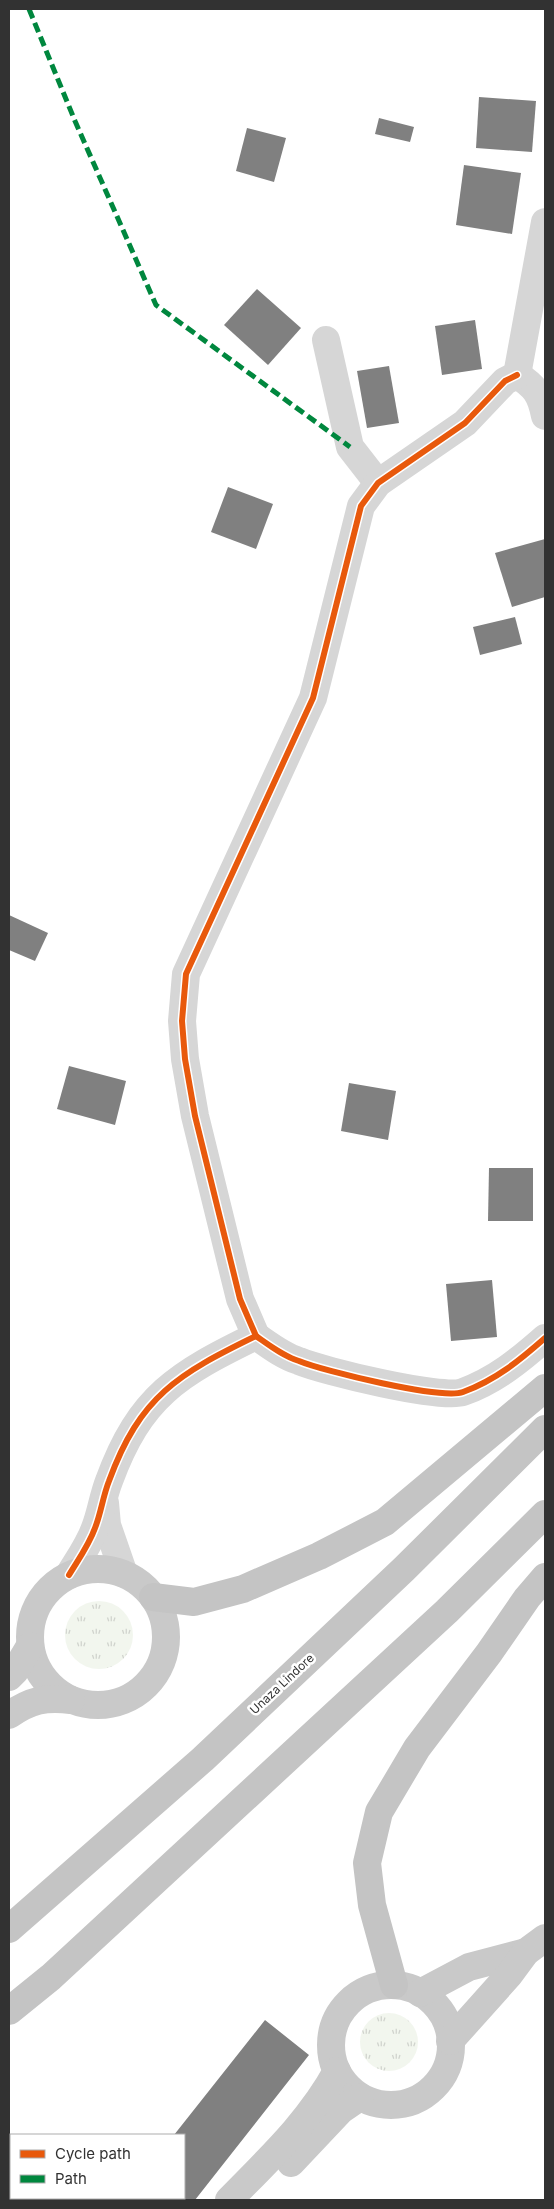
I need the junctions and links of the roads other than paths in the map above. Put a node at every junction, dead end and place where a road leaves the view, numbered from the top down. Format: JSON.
{"nodes":[{"id":1,"x":545,"y":222,"type":"edge"},
{"id":2,"x":326,"y":340,"type":"dead end"},
{"id":3,"x":517,"y":375,"type":"junction"},
{"id":4,"x":545,"y":416,"type":"edge"},
{"id":5,"x":378,"y":483,"type":"junction"},
{"id":6,"x":256,"y":1336,"type":"junction"},
{"id":7,"x":545,"y":1338,"type":"edge"},
{"id":8,"x":545,"y":1388,"type":"edge"},
{"id":9,"x":545,"y":1429,"type":"edge"},
{"id":10,"x":104,"y":1495,"type":"junction"},
{"id":11,"x":545,"y":1514,"type":"edge"},
{"id":12,"x":124,"y":1574,"type":"junction"},
{"id":13,"x":69,"y":1575,"type":"junction"},
{"id":14,"x":545,"y":1577,"type":"edge"},
{"id":15,"x":153,"y":1597,"type":"junction"},
{"id":16,"x":30,"y":1646,"type":"junction"},
{"id":17,"x":9,"y":1677,"type":"edge"},
{"id":18,"x":71,"y":1700,"type":"junction"},
{"id":19,"x":9,"y":1715,"type":"edge"},
{"id":20,"x":9,"y":1929,"type":"edge"},
{"id":21,"x":536,"y":1945,"type":"edge"},
{"id":22,"x":394,"y":1985,"type":"junction"},
{"id":23,"x":420,"y":1993,"type":"junction"},
{"id":24,"x":9,"y":2011,"type":"edge"},
{"id":25,"x":450,"y":2041,"type":"junction"},
{"id":26,"x":337,"y":2071,"type":"junction"},
{"id":27,"x":360,"y":2097,"type":"junction"},
{"id":28,"x":229,"y":2200,"type":"edge"},
{"id":29,"x":256,"y":2200,"type":"edge"}],
"edges":[{"from":1,"to":3,"type":"street"},
{"from":2,"to":5,"type":"street"},
{"from":3,"to":4,"type":"street"},
{"from":3,"to":5,"type":"street"},
{"from":5,"to":6,"type":"street"},
{"from":6,"to":7,"type":"street"},
{"from":6,"to":10,"type":"street"},
{"from":8,"to":15,"type":"highway"},
{"from":9,"to":20,"type":"highway","name":"Unaza Lindore"},
{"from":10,"to":12,"type":"street"},
{"from":10,"to":13,"type":"street"},
{"from":11,"to":24,"type":"highway"},
{"from":12,"to":13,"type":"main road"},
{"from":12,"to":15,"type":"main road"},
{"from":13,"to":16,"type":"main road"},
{"from":14,"to":22,"type":"highway"},
{"from":15,"to":18,"type":"main road"},
{"from":16,"to":17,"type":"main road"},
{"from":16,"to":18,"type":"main road"},
{"from":18,"to":19,"type":"main road"},
{"from":21,"to":23,"type":"main road"},
{"from":21,"to":25,"type":"main road"},
{"from":22,"to":23,"type":"main road"},
{"from":22,"to":26,"type":"main road"},
{"from":23,"to":25,"type":"main road"},
{"from":25,"to":27,"type":"main road"},
{"from":26,"to":27,"type":"main road"},
{"from":26,"to":28,"type":"main road"},
{"from":27,"to":29,"type":"main road"}]}
